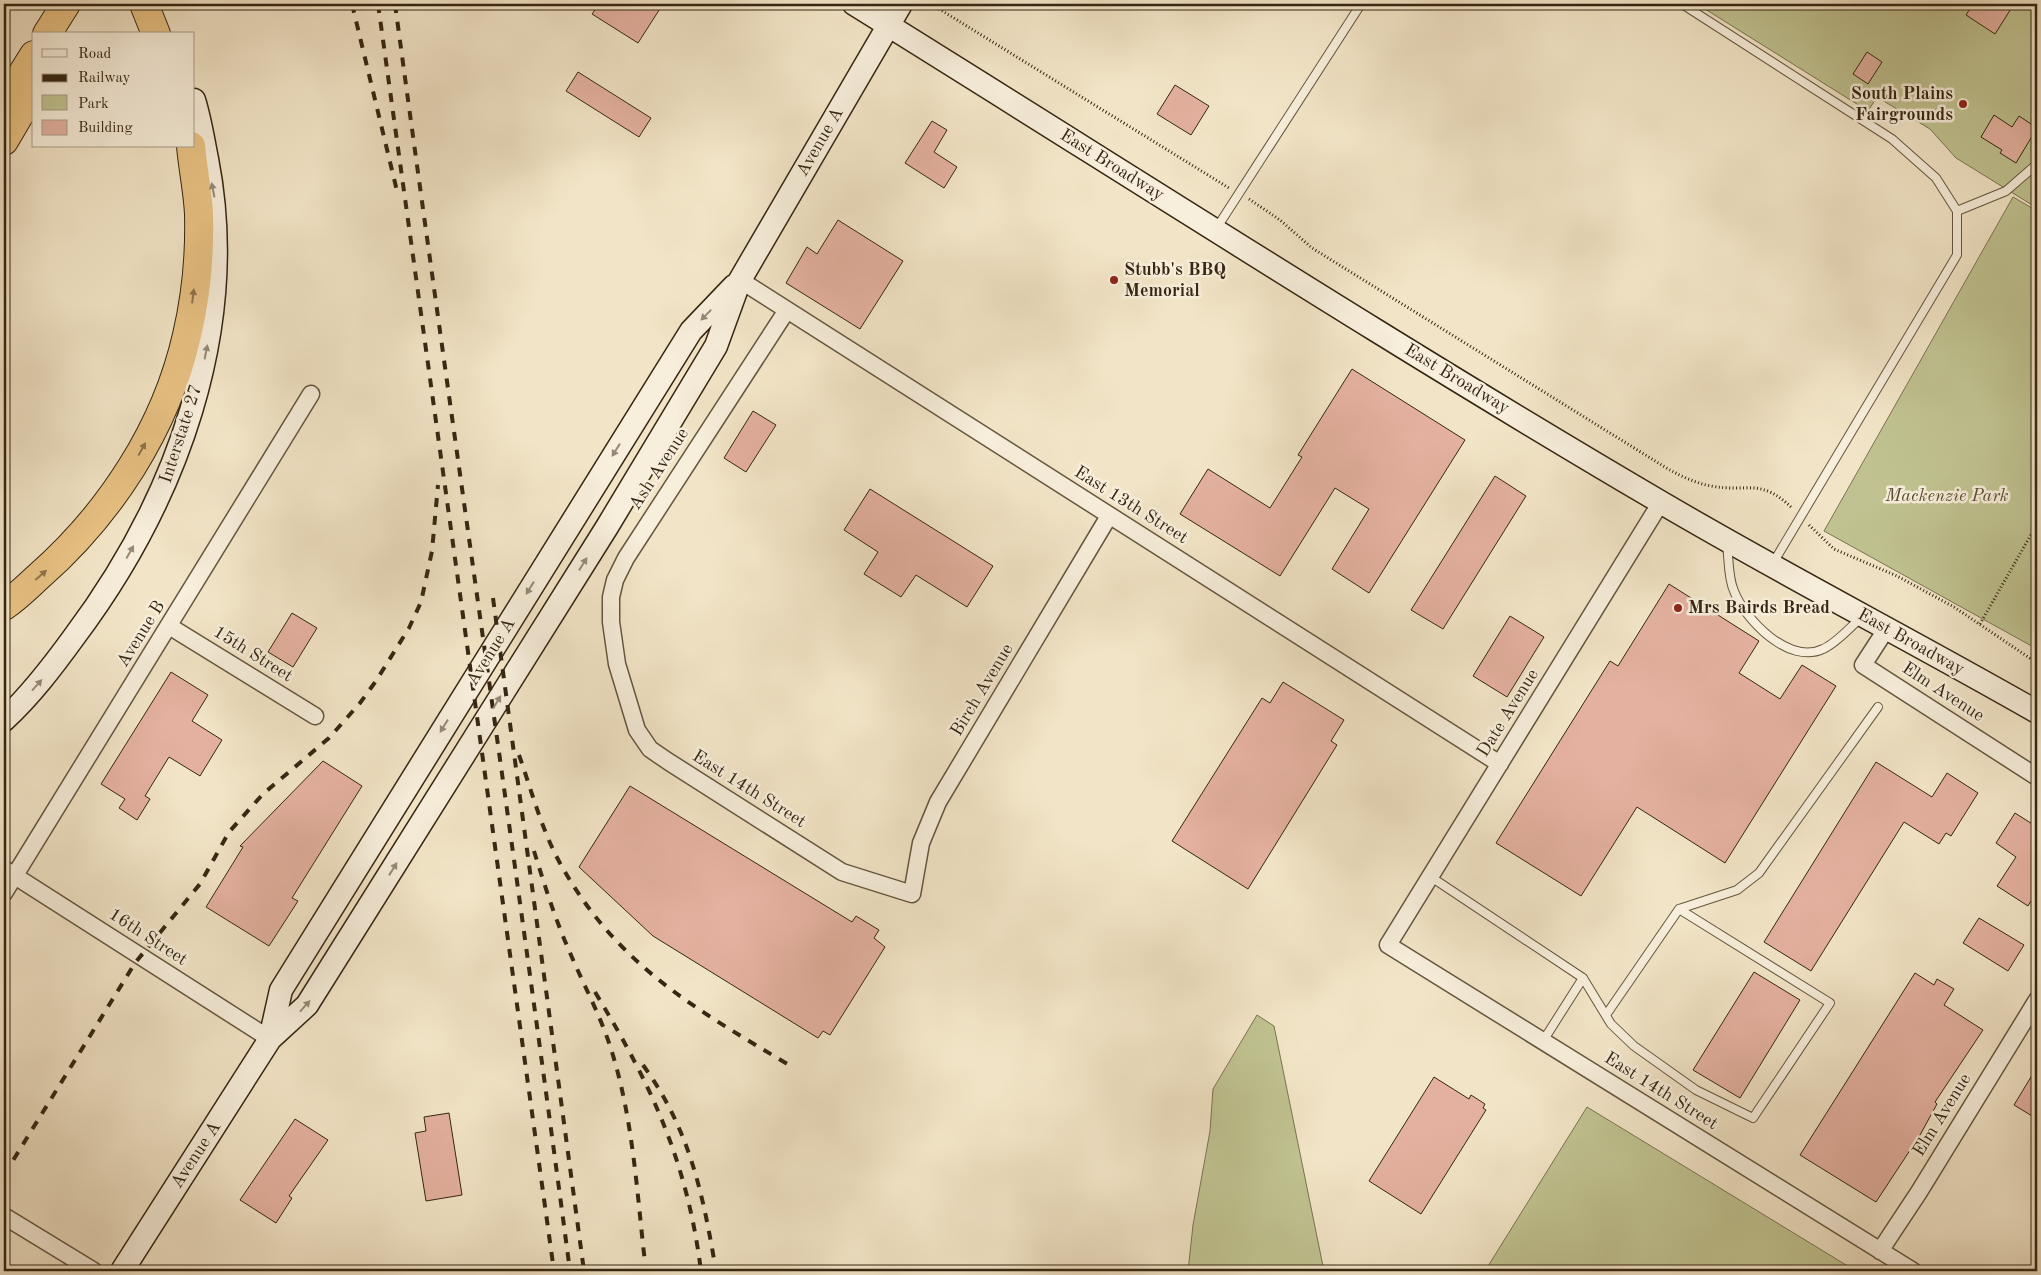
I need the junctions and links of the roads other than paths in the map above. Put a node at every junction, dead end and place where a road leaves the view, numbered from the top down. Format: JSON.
{"nodes":[{"id":1,"x":144,"y":4,"type":"edge"},
{"id":2,"x":150,"y":4,"type":"edge"},
{"id":3,"x":854,"y":4,"type":"edge"},
{"id":4,"x":901,"y":4,"type":"edge"},
{"id":5,"x":1361,"y":4,"type":"edge"},
{"id":6,"x":1682,"y":4,"type":"edge"},
{"id":7,"x":78,"y":6,"type":"edge"},
{"id":8,"x":888,"y":25,"type":"junction"},
{"id":9,"x":49,"y":32,"type":"edge"},
{"id":10,"x":69,"y":32,"type":"edge"},
{"id":11,"x":155,"y":32,"type":"edge"},
{"id":12,"x":165,"y":32,"type":"edge"},
{"id":13,"x":32,"y":58,"type":"edge"},
{"id":14,"x":32,"y":93,"type":"edge"},
{"id":15,"x":4,"y":103,"type":"edge"},
{"id":16,"x":195,"y":103,"type":"edge"},
{"id":17,"x":4,"y":141,"type":"edge"},
{"id":18,"x":191,"y":148,"type":"edge"},
{"id":19,"x":2037,"y":164,"type":"edge"},
{"id":20,"x":1957,"y":211,"type":"junction"},
{"id":21,"x":1216,"y":229,"type":"junction"},
{"id":22,"x":740,"y":280,"type":"junction"},
{"id":23,"x":787,"y":310,"type":"junction"},
{"id":24,"x":312,"y":394,"type":"dead end"},
{"id":25,"x":1661,"y":502,"type":"junction"},
{"id":26,"x":1109,"y":516,"type":"junction"},
{"id":27,"x":1726,"y":540,"type":"junction"},
{"id":28,"x":1771,"y":566,"type":"junction"},
{"id":29,"x":4,"y":606,"type":"edge"},
{"id":30,"x":1863,"y":616,"type":"junction"},
{"id":31,"x":170,"y":626,"type":"junction"},
{"id":32,"x":1887,"y":628,"type":"junction"},
{"id":33,"x":617,"y":664,"type":"joint"},
{"id":34,"x":1878,"y":708,"type":"dead end"},
{"id":35,"x":2037,"y":712,"type":"edge"},
{"id":36,"x":315,"y":716,"type":"dead end"},
{"id":37,"x":4,"y":720,"type":"edge"},
{"id":38,"x":1500,"y":764,"type":"junction"},
{"id":39,"x":2037,"y":777,"type":"edge"},
{"id":40,"x":9,"y":873,"type":"edge"},
{"id":41,"x":1431,"y":877,"type":"junction"},
{"id":42,"x":4,"y":893,"type":"edge"},
{"id":43,"x":912,"y":894,"type":"joint"},
{"id":44,"x":1679,"y":909,"type":"junction"},
{"id":45,"x":1388,"y":945,"type":"joint"},
{"id":46,"x":1583,"y":978,"type":"junction"},
{"id":47,"x":2037,"y":1000,"type":"edge"},
{"id":48,"x":1606,"y":1016,"type":"junction"},
{"id":49,"x":270,"y":1039,"type":"junction"},
{"id":50,"x":1543,"y":1041,"type":"junction"},
{"id":51,"x":4,"y":1216,"type":"edge"},
{"id":52,"x":1880,"y":1251,"type":"junction"},
{"id":53,"x":94,"y":1271,"type":"edge"},
{"id":54,"x":122,"y":1271,"type":"edge"},
{"id":55,"x":1913,"y":1271,"type":"edge"}],
"edges":[{"from":1,"to":11,"type":"highway"},
{"from":2,"to":12,"type":"main road"},
{"from":3,"to":8,"type":"main road","name":"East Broadway"},
{"from":4,"to":8,"type":"main road","name":"Avenue A"},
{"from":5,"to":21,"type":"lane"},
{"from":6,"to":20,"type":"lane"},
{"from":7,"to":9,"type":"highway"},
{"from":7,"to":10,"type":"highway"},
{"from":8,"to":21,"type":"main road","name":"East Broadway"},
{"from":8,"to":22,"type":"main road","name":"Avenue A"},
{"from":13,"to":15,"type":"highway"},
{"from":14,"to":17,"type":"highway"},
{"from":37,"to":16,"type":"main road","name":"Interstate 27","one_way":true},
{"from":29,"to":18,"type":"highway","one_way":true},
{"from":19,"to":20,"type":"lane"},
{"from":20,"to":28,"type":"lane"},
{"from":21,"to":25,"type":"main road","name":"East Broadway"},
{"from":22,"to":23,"type":"street","name":"East 13th Street"},
{"from":49,"to":22,"type":"main road","name":"Avenue A","one_way":true},
{"from":22,"to":49,"type":"main road","name":"Avenue A","one_way":true},
{"from":23,"to":26,"type":"street","name":"East 13th Street"},
{"from":23,"to":33,"type":"street","name":"Ash Avenue"},
{"from":24,"to":31,"type":"street","name":"Avenue B"},
{"from":25,"to":27,"type":"main road","name":"East Broadway"},
{"from":25,"to":38,"type":"street","name":"Date Avenue"},
{"from":26,"to":38,"type":"street","name":"East 13th Street"},
{"from":26,"to":43,"type":"street","name":"Birch Avenue"},
{"from":27,"to":28,"type":"main road","name":"East Broadway"},
{"from":27,"to":30,"type":"lane"},
{"from":28,"to":30,"type":"main road","name":"East Broadway"},
{"from":30,"to":32,"type":"main road","name":"East Broadway"},
{"from":31,"to":36,"type":"street","name":"15th Street"},
{"from":31,"to":40,"type":"street","name":"Avenue B"},
{"from":32,"to":35,"type":"main road","name":"East Broadway"},
{"from":32,"to":39,"type":"street","name":"Elm Avenue"},
{"from":33,"to":43,"type":"street","name":"East 14th Street"},
{"from":34,"to":44,"type":"lane"},
{"from":38,"to":41,"type":"street","name":"Date Avenue"},
{"from":40,"to":42,"type":"street","name":"Avenue B"},
{"from":40,"to":49,"type":"street","name":"16th Street"},
{"from":41,"to":45,"type":"street","name":"Date Avenue"},
{"from":41,"to":46,"type":"lane"},
{"from":44,"to":48,"type":"lane"},
{"from":44,"to":48,"type":"lane"},
{"from":45,"to":50,"type":"street","name":"East 14th Street"},
{"from":46,"to":48,"type":"lane"},
{"from":46,"to":50,"type":"lane"},
{"from":47,"to":52,"type":"street","name":"Elm Avenue"},
{"from":49,"to":54,"type":"main road","name":"Avenue A"},
{"from":50,"to":52,"type":"street","name":"East 14th Street"},
{"from":51,"to":53,"type":"street"},
{"from":52,"to":55,"type":"street","name":"East 14th Street"}]}
